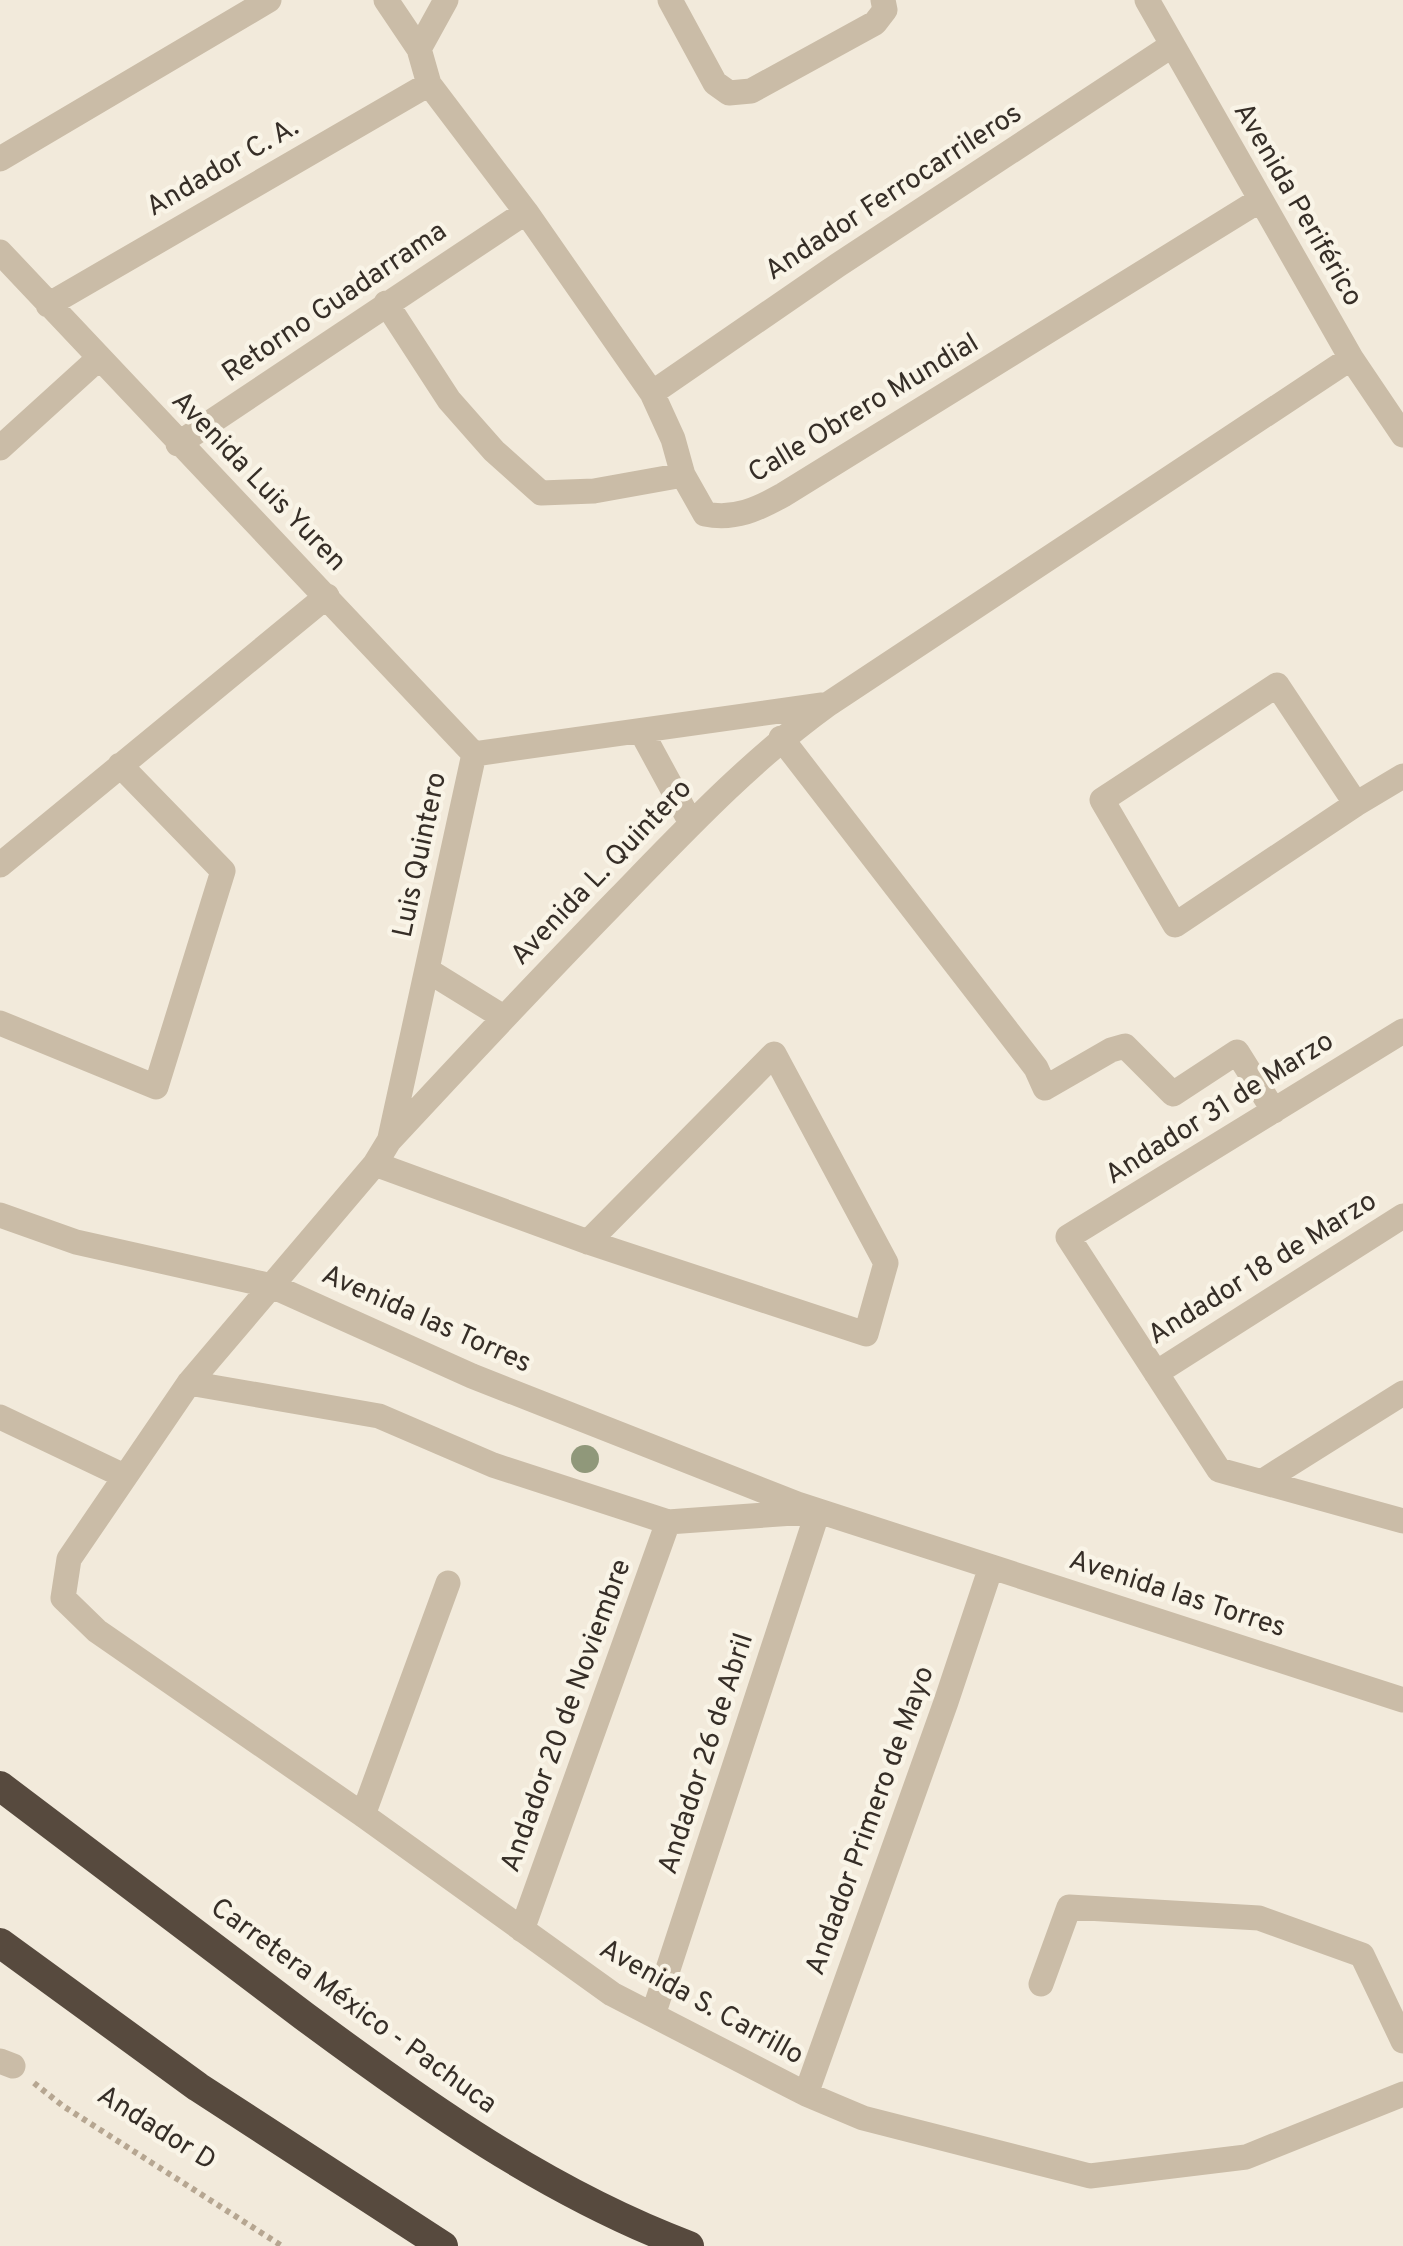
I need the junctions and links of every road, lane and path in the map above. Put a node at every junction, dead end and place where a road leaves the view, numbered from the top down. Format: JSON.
{"nodes":[{"id":1,"x":269,"y":0,"type":"edge"},
{"id":2,"x":386,"y":0,"type":"edge"},
{"id":3,"x":446,"y":0,"type":"edge"},
{"id":4,"x":670,"y":0,"type":"edge"},
{"id":5,"x":883,"y":0,"type":"edge"},
{"id":6,"x":1148,"y":0,"type":"edge"},
{"id":7,"x":1171,"y":46,"type":"junction"},
{"id":8,"x":419,"y":49,"type":"junction"},
{"id":9,"x":429,"y":84,"type":"junction"},
{"id":10,"x":0,"y":159,"type":"edge"},
{"id":11,"x":1260,"y":200,"type":"junction"},
{"id":12,"x":526,"y":212,"type":"junction"},
{"id":13,"x":0,"y":252,"type":"edge"},
{"id":14,"x":386,"y":303,"type":"junction"},
{"id":15,"x":48,"y":305,"type":"junction"},
{"id":16,"x":1351,"y":358,"type":"junction"},
{"id":17,"x":98,"y":359,"type":"junction"},
{"id":18,"x":652,"y":392,"type":"junction"},
{"id":19,"x":1403,"y":435,"type":"edge"},
{"id":20,"x":178,"y":444,"type":"junction"},
{"id":21,"x":0,"y":448,"type":"edge"},
{"id":22,"x":683,"y":475,"type":"junction"},
{"id":23,"x":327,"y":596,"type":"junction"},
{"id":24,"x":827,"y":705,"type":"junction"},
{"id":25,"x":641,"y":731,"type":"junction"},
{"id":26,"x":782,"y":738,"type":"junction"},
{"id":27,"x":474,"y":754,"type":"junction"},
{"id":28,"x":120,"y":766,"type":"junction"},
{"id":29,"x":1403,"y":776,"type":"edge"},
{"id":30,"x":1356,"y":804,"type":"junction"},
{"id":31,"x":691,"y":823,"type":"junction"},
{"id":32,"x":0,"y":865,"type":"edge"},
{"id":33,"x":426,"y":970,"type":"junction"},
{"id":34,"x":503,"y":1017,"type":"junction"},
{"id":35,"x":0,"y":1023,"type":"edge"},
{"id":36,"x":1403,"y":1031,"type":"edge"},
{"id":37,"x":1274,"y":1112,"type":"junction"},
{"id":38,"x":389,"y":1141,"type":"junction"},
{"id":39,"x":374,"y":1164,"type":"junction"},
{"id":40,"x":0,"y":1216,"type":"edge"},
{"id":41,"x":1403,"y":1216,"type":"edge"},
{"id":42,"x":588,"y":1242,"type":"junction"},
{"id":43,"x":272,"y":1286,"type":"junction"},
{"id":44,"x":1156,"y":1373,"type":"junction"},
{"id":45,"x":189,"y":1383,"type":"junction"},
{"id":46,"x":1403,"y":1393,"type":"edge"},
{"id":47,"x":0,"y":1417,"type":"edge"},
{"id":48,"x":124,"y":1476,"type":"junction"},
{"id":49,"x":1263,"y":1481,"type":"junction"},
{"id":50,"x":818,"y":1511,"type":"junction"},
{"id":51,"x":1403,"y":1521,"type":"edge"},
{"id":52,"x":668,"y":1522,"type":"junction"},
{"id":53,"x":991,"y":1567,"type":"junction"},
{"id":54,"x":448,"y":1583,"type":"dead end"},
{"id":55,"x":63,"y":1598,"type":"joint"},
{"id":56,"x":1403,"y":1700,"type":"edge"},
{"id":57,"x":0,"y":1786,"type":"edge"},
{"id":58,"x":363,"y":1815,"type":"junction"},
{"id":59,"x":522,"y":1930,"type":"junction"},
{"id":60,"x":0,"y":1943,"type":"edge"},
{"id":61,"x":1040,"y":1984,"type":"dead end"},
{"id":62,"x":654,"y":2015,"type":"junction"},
{"id":63,"x":1403,"y":2041,"type":"edge"},
{"id":64,"x":7,"y":2063,"type":"edge"},
{"id":65,"x":806,"y":2094,"type":"junction"},
{"id":66,"x":1403,"y":2094,"type":"edge"},
{"id":67,"x":282,"y":2246,"type":"edge"},
{"id":68,"x":444,"y":2246,"type":"edge"},
{"id":69,"x":688,"y":2246,"type":"edge"}],
"edges":[{"from":1,"to":10,"type":"street"},
{"from":2,"to":8,"type":"street","name":"Calle Obrero Mundial"},
{"from":3,"to":8,"type":"street"},
{"from":4,"to":5,"type":"street"},
{"from":6,"to":7,"type":"street","name":"Avenida Periférico"},
{"from":7,"to":11,"type":"street","name":"Avenida Periférico"},
{"from":7,"to":18,"type":"street","name":"Andador Ferrocarrileros"},
{"from":8,"to":9,"type":"street","name":"Calle Obrero Mundial"},
{"from":9,"to":12,"type":"street","name":"Calle Obrero Mundial"},
{"from":9,"to":15,"type":"street","name":"Andador C. A."},
{"from":11,"to":16,"type":"street","name":"Avenida Periférico"},
{"from":11,"to":22,"type":"street","name":"Calle Obrero Mundial"},
{"from":12,"to":14,"type":"street","name":"Retorno Guadarrama"},
{"from":12,"to":18,"type":"street","name":"Calle Obrero Mundial"},
{"from":13,"to":15,"type":"street","name":"Avenida Luis Yuren"},
{"from":14,"to":20,"type":"street","name":"Retorno Guadarrama"},
{"from":14,"to":22,"type":"street"},
{"from":15,"to":17,"type":"street","name":"Avenida Luis Yuren"},
{"from":16,"to":19,"type":"street","name":"Avenida Periférico"},
{"from":16,"to":24,"type":"street","name":"Avenida L. Quintero"},
{"from":17,"to":20,"type":"street","name":"Avenida Luis Yuren"},
{"from":17,"to":21,"type":"street"},
{"from":18,"to":22,"type":"street","name":"Calle Obrero Mundial"},
{"from":20,"to":23,"type":"street","name":"Avenida Luis Yuren"},
{"from":23,"to":27,"type":"street","name":"Avenida Luis Yuren"},
{"from":23,"to":28,"type":"street"},
{"from":24,"to":25,"type":"street","name":"Luis Quintero"},
{"from":24,"to":26,"type":"street","name":"Avenida L. Quintero"},
{"from":25,"to":27,"type":"street","name":"Luis Quintero"},
{"from":25,"to":31,"type":"street"},
{"from":26,"to":31,"type":"street","name":"Avenida L. Quintero"},
{"from":26,"to":37,"type":"street"},
{"from":27,"to":33,"type":"street","name":"Luis Quintero"},
{"from":28,"to":32,"type":"street"},
{"from":28,"to":35,"type":"street"},
{"from":29,"to":30,"type":"street"},
{"from":30,"to":30,"type":"street"},
{"from":31,"to":34,"type":"street","name":"Avenida L. Quintero"},
{"from":33,"to":34,"type":"street"},
{"from":33,"to":38,"type":"street","name":"Luis Quintero"},
{"from":34,"to":38,"type":"street","name":"Avenida L. Quintero"},
{"from":36,"to":37,"type":"street","name":"Andador 31 de Marzo"},
{"from":37,"to":44,"type":"street","name":"Andador 31 de Marzo"},
{"from":38,"to":39,"type":"street","name":"Avenida L. Quintero"},
{"from":39,"to":42,"type":"street"},
{"from":39,"to":43,"type":"street","name":"Avenida L. Quintero"},
{"from":40,"to":43,"type":"street","name":"Avenida las Torres"},
{"from":41,"to":44,"type":"street","name":"Andador 18 de Marzo"},
{"from":42,"to":42,"type":"street"},
{"from":43,"to":45,"type":"street","name":"Avenida L. Quintero"},
{"from":43,"to":50,"type":"street","name":"Avenida las Torres"},
{"from":44,"to":49,"type":"street"},
{"from":45,"to":48,"type":"street","name":"Avenida L. Quintero"},
{"from":45,"to":52,"type":"street","name":"Avenida las Torres"},
{"from":46,"to":49,"type":"street"},
{"from":47,"to":48,"type":"street"},
{"from":48,"to":55,"type":"street","name":"Avenida L. Quintero"},
{"from":49,"to":51,"type":"street"},
{"from":50,"to":52,"type":"street","name":"Avenida las Torres"},
{"from":50,"to":53,"type":"street","name":"Avenida las Torres"},
{"from":50,"to":62,"type":"street","name":"Andador 26 de Abril"},
{"from":52,"to":59,"type":"street","name":"Andador 20 de Noviembre"},
{"from":53,"to":56,"type":"street","name":"Avenida las Torres"},
{"from":53,"to":65,"type":"street","name":"Andador Primero de Mayo"},
{"from":54,"to":58,"type":"street"},
{"from":55,"to":58,"type":"street","name":"Avenida S. Carrillo"},
{"from":57,"to":69,"type":"highway","name":"Carretera México - Pachuca"},
{"from":58,"to":59,"type":"street","name":"Avenida S. Carrillo"},
{"from":59,"to":62,"type":"street","name":"Avenida S. Carrillo"},
{"from":60,"to":68,"type":"highway"},
{"from":61,"to":63,"type":"street"},
{"from":62,"to":65,"type":"street","name":"Avenida S. Carrillo"},
{"from":64,"to":67,"type":"path","name":"Andador D"},
{"from":65,"to":66,"type":"street","name":"Avenida S. Carrillo"}]}
